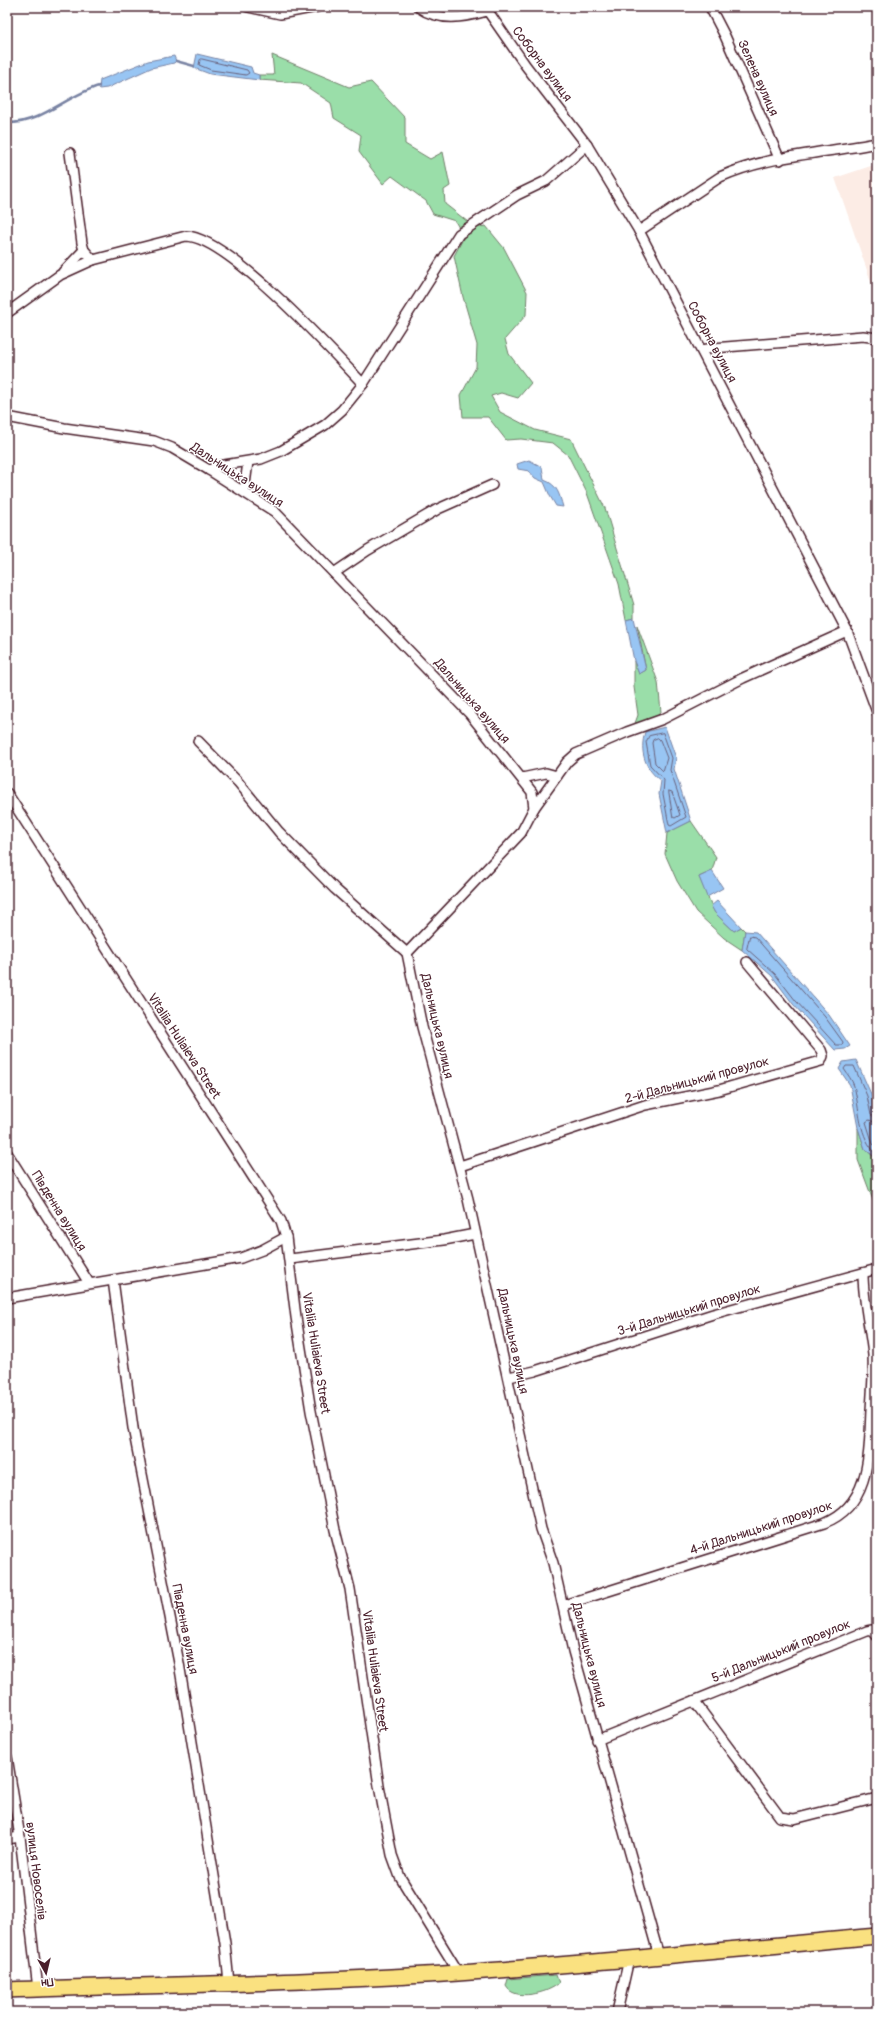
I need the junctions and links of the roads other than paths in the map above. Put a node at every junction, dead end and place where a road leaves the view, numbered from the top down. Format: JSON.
{"nodes":[{"id":1,"x":248,"y":7,"type":"edge"},
{"id":2,"x":317,"y":7,"type":"edge"},
{"id":3,"x":418,"y":7,"type":"edge"},
{"id":4,"x":710,"y":7,"type":"edge"},
{"id":5,"x":486,"y":9,"type":"edge"},
{"id":6,"x":877,"y":143,"type":"edge"},
{"id":7,"x":587,"y":145,"type":"junction"},
{"id":8,"x":70,"y":152,"type":"dead end"},
{"id":9,"x":780,"y":160,"type":"junction"},
{"id":10,"x":639,"y":231,"type":"junction"},
{"id":11,"x":84,"y":250,"type":"junction"},
{"id":12,"x":93,"y":260,"type":"junction"},
{"id":13,"x":60,"y":276,"type":"junction"},
{"id":14,"x":7,"y":313,"type":"edge"},
{"id":15,"x":877,"y":338,"type":"edge"},
{"id":16,"x":702,"y":350,"type":"junction"},
{"id":17,"x":363,"y":384,"type":"junction"},
{"id":18,"x":7,"y":417,"type":"edge"},
{"id":19,"x":248,"y":462,"type":"junction"},
{"id":20,"x":209,"y":470,"type":"junction"},
{"id":21,"x":492,"y":485,"type":"dead end"},
{"id":22,"x":244,"y":492,"type":"junction"},
{"id":23,"x":334,"y":573,"type":"junction"},
{"id":24,"x":847,"y":631,"type":"junction"},
{"id":25,"x":877,"y":712,"type":"edge"},
{"id":26,"x":198,"y":741,"type":"dead end"},
{"id":27,"x":557,"y":776,"type":"junction"},
{"id":28,"x":522,"y":778,"type":"junction"},
{"id":29,"x":7,"y":794,"type":"edge"},
{"id":30,"x":534,"y":808,"type":"junction"},
{"id":31,"x":407,"y":953,"type":"junction"},
{"id":32,"x":747,"y":962,"type":"dead end"},
{"id":33,"x":7,"y":1153,"type":"edge"},
{"id":34,"x":460,"y":1166,"type":"junction"},
{"id":35,"x":475,"y":1234,"type":"junction"},
{"id":36,"x":286,"y":1238,"type":"junction"},
{"id":37,"x":290,"y":1259,"type":"junction"},
{"id":38,"x":877,"y":1269,"type":"edge"},
{"id":39,"x":862,"y":1273,"type":"junction"},
{"id":40,"x":113,"y":1280,"type":"junction"},
{"id":41,"x":89,"y":1283,"type":"junction"},
{"id":42,"x":7,"y":1298,"type":"edge"},
{"id":43,"x":509,"y":1377,"type":"junction"},
{"id":44,"x":564,"y":1605,"type":"junction"},
{"id":45,"x":877,"y":1636,"type":"edge"},
{"id":46,"x":694,"y":1701,"type":"junction"},
{"id":47,"x":597,"y":1740,"type":"junction"},
{"id":48,"x":7,"y":1757,"type":"edge"},
{"id":49,"x":877,"y":1798,"type":"edge"},
{"id":50,"x":20,"y":1837,"type":"junction"},
{"id":51,"x":7,"y":1839,"type":"edge"},
{"id":52,"x":877,"y":1936,"type":"edge"},
{"id":53,"x":877,"y":1942,"type":"edge"},
{"id":54,"x":659,"y":1956,"type":"junction"},
{"id":55,"x":630,"y":1959,"type":"junction"},
{"id":56,"x":459,"y":1973,"type":"junction"},
{"id":57,"x":229,"y":1983,"type":"junction"},
{"id":58,"x":38,"y":1989,"type":"junction"},
{"id":59,"x":7,"y":1990,"type":"edge"},
{"id":60,"x":617,"y":2012,"type":"edge"}],
"edges":[{"from":1,"to":2,"type":"street"},
{"from":3,"to":5,"type":"street"},
{"from":4,"to":9,"type":"street","name":"Зелена вулиця"},
{"from":5,"to":7,"type":"street","name":"Соборна вулиця"},
{"from":6,"to":9,"type":"street"},
{"from":7,"to":10,"type":"street","name":"Соборна вулиця"},
{"from":7,"to":17,"type":"street"},
{"from":8,"to":11,"type":"street"},
{"from":9,"to":10,"type":"street"},
{"from":10,"to":16,"type":"street","name":"Соборна вулиця"},
{"from":11,"to":12,"type":"street"},
{"from":11,"to":13,"type":"street"},
{"from":12,"to":13,"type":"street"},
{"from":12,"to":17,"type":"street"},
{"from":13,"to":14,"type":"street"},
{"from":15,"to":16,"type":"street"},
{"from":16,"to":24,"type":"street","name":"Соборна вулиця"},
{"from":17,"to":19,"type":"street"},
{"from":18,"to":20,"type":"street","name":"Дальницька вулиця"},
{"from":19,"to":20,"type":"street"},
{"from":19,"to":22,"type":"street"},
{"from":20,"to":22,"type":"street","name":"Дальницька вулиця"},
{"from":21,"to":23,"type":"street"},
{"from":22,"to":23,"type":"street","name":"Дальницька вулиця"},
{"from":23,"to":28,"type":"street","name":"Дальницька вулиця"},
{"from":24,"to":25,"type":"street","name":"Соборна вулиця"},
{"from":24,"to":27,"type":"street"},
{"from":26,"to":31,"type":"street"},
{"from":27,"to":28,"type":"street"},
{"from":27,"to":30,"type":"street"},
{"from":28,"to":30,"type":"street","name":"Дальницька вулиця"},
{"from":29,"to":36,"type":"street","name":"Vitaliia Huliaieva Street"},
{"from":30,"to":31,"type":"street"},
{"from":31,"to":34,"type":"street","name":"Дальницька вулиця"},
{"from":32,"to":34,"type":"street","name":"2-й Дальницький провулок"},
{"from":33,"to":41,"type":"street","name":"Південна вулиця"},
{"from":34,"to":35,"type":"street","name":"Дальницька вулиця"},
{"from":35,"to":37,"type":"street"},
{"from":35,"to":43,"type":"street","name":"Дальницька вулиця"},
{"from":36,"to":37,"type":"street","name":"Vitaliia Huliaieva Street"},
{"from":36,"to":40,"type":"street"},
{"from":37,"to":56,"type":"street","name":"Vitaliia Huliaieva Street"},
{"from":38,"to":39,"type":"street","name":"3-й Дальницький провулок"},
{"from":39,"to":43,"type":"street","name":"3-й Дальницький провулок"},
{"from":39,"to":44,"type":"street","name":"4-й Дальницький провулок"},
{"from":40,"to":41,"type":"street"},
{"from":40,"to":57,"type":"street","name":"Південна вулиця"},
{"from":41,"to":42,"type":"street"},
{"from":43,"to":44,"type":"street","name":"Дальницька вулиця"},
{"from":44,"to":47,"type":"street","name":"Дальницька вулиця"},
{"from":45,"to":46,"type":"street","name":"5-й Дальницький провулок"},
{"from":46,"to":47,"type":"street","name":"5-й Дальницький провулок"},
{"from":46,"to":49,"type":"street"},
{"from":47,"to":54,"type":"street","name":"Дальницька вулиця"},
{"from":48,"to":50,"type":"street","name":"вулиця Новоселів"},
{"from":50,"to":51,"type":"street"},
{"from":50,"to":58,"type":"street","name":"вулиця Новоселів"},
{"from":52,"to":53,"type":"street"},
{"from":52,"to":54,"type":"highway"},
{"from":54,"to":55,"type":"highway"},
{"from":55,"to":56,"type":"highway"},
{"from":55,"to":60,"type":"street"},
{"from":56,"to":57,"type":"highway"},
{"from":57,"to":58,"type":"highway"},
{"from":58,"to":59,"type":"highway"}]}
